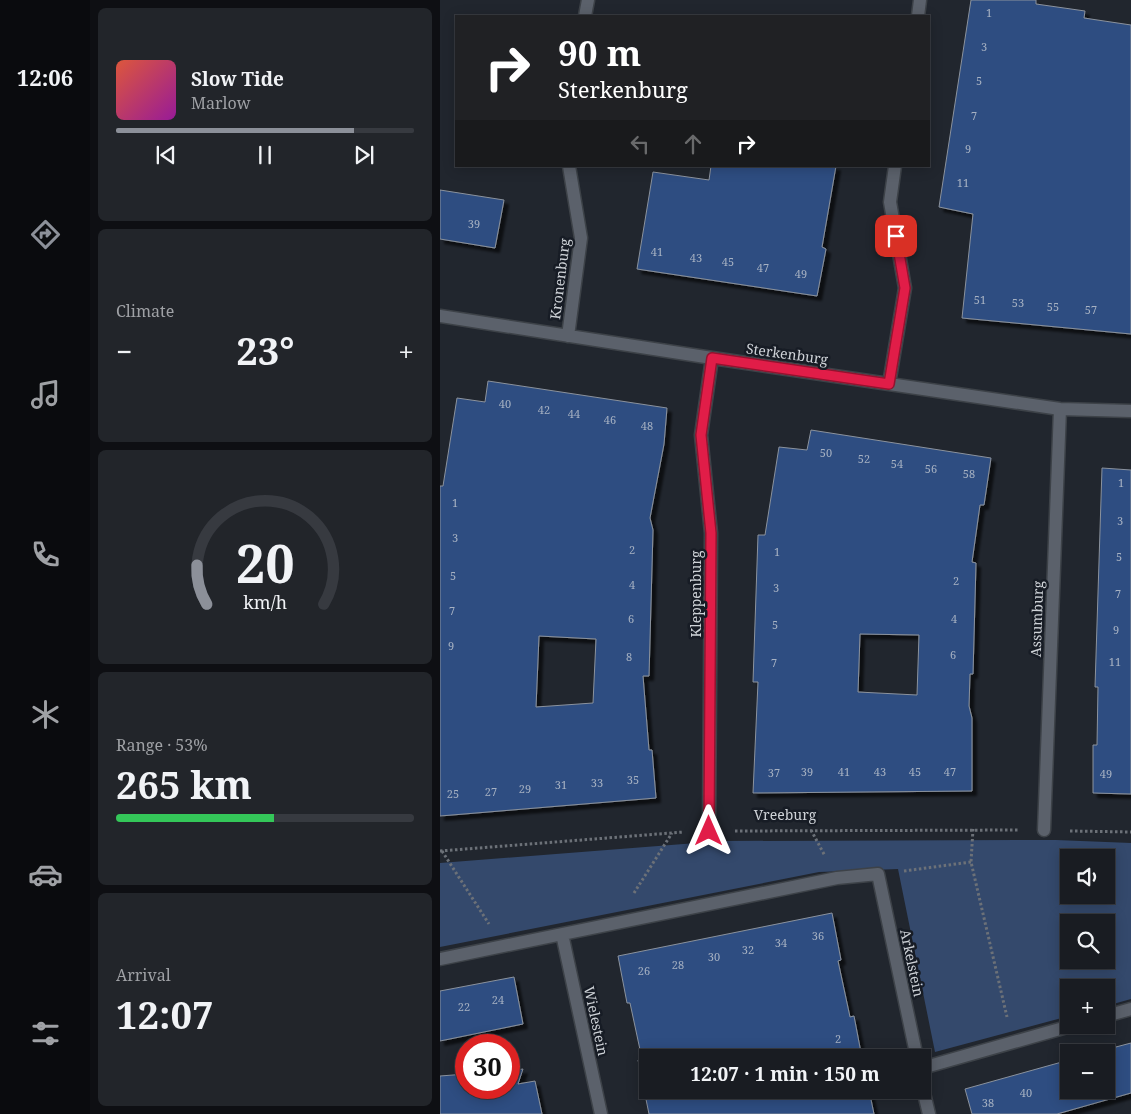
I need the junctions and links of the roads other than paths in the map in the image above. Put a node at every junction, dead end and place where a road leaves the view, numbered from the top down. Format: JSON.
{"nodes":[{"id":1,"x":588,"y":0,"type":"edge"},
{"id":2,"x":920,"y":0,"type":"edge"},
{"id":3,"x":585,"y":15,"type":"edge"},
{"id":4,"x":918,"y":15,"type":"edge"},
{"id":5,"x":569,"y":167,"type":"edge"},
{"id":6,"x":895,"y":167,"type":"edge"},
{"id":7,"x":440,"y":316,"type":"edge"},
{"id":8,"x":568,"y":336,"type":"junction"},
{"id":9,"x":712,"y":358,"type":"junction"},
{"id":10,"x":889,"y":384,"type":"junction"},
{"id":11,"x":1060,"y":409,"type":"junction"},
{"id":12,"x":1131,"y":411,"type":"edge"},
{"id":13,"x":1044,"y":830,"type":"road end"},
{"id":14,"x":709,"y":831,"type":"road end"},
{"id":15,"x":562,"y":934,"type":"junction"},
{"id":16,"x":440,"y":959,"type":"edge"},
{"id":17,"x":1131,"y":1009,"type":"edge"},
{"id":18,"x":1115,"y":1013,"type":"edge"},
{"id":19,"x":1060,"y":1029,"type":"edge"},
{"id":20,"x":915,"y":1049,"type":"edge"},
{"id":21,"x":931,"y":1065,"type":"edge"},
{"id":22,"x":925,"y":1099,"type":"edge"},
{"id":23,"x":601,"y":1114,"type":"edge"},
{"id":24,"x":929,"y":1114,"type":"edge"}],
"edges":[{"from":1,"to":3,"type":"street"},
{"from":2,"to":4,"type":"street"},
{"from":5,"to":8,"type":"street","name":"Kronenburg"},
{"from":6,"to":10,"type":"street"},
{"from":7,"to":8,"type":"street","name":"Sterkenburg"},
{"from":8,"to":9,"type":"street","name":"Sterkenburg"},
{"from":9,"to":10,"type":"street","name":"Sterkenburg"},
{"from":9,"to":14,"type":"street","name":"Kleppenburg"},
{"from":10,"to":11,"type":"street","name":"Sterkenburg"},
{"from":11,"to":12,"type":"street","name":"Sterkenburg"},
{"from":11,"to":13,"type":"street","name":"Assumburg"},
{"from":15,"to":16,"type":"street"},
{"from":15,"to":20,"type":"street","name":"Arkelstein"},
{"from":15,"to":23,"type":"street","name":"Wielestein"},
{"from":17,"to":18,"type":"street"},
{"from":19,"to":21,"type":"street"},
{"from":22,"to":24,"type":"street"}]}
